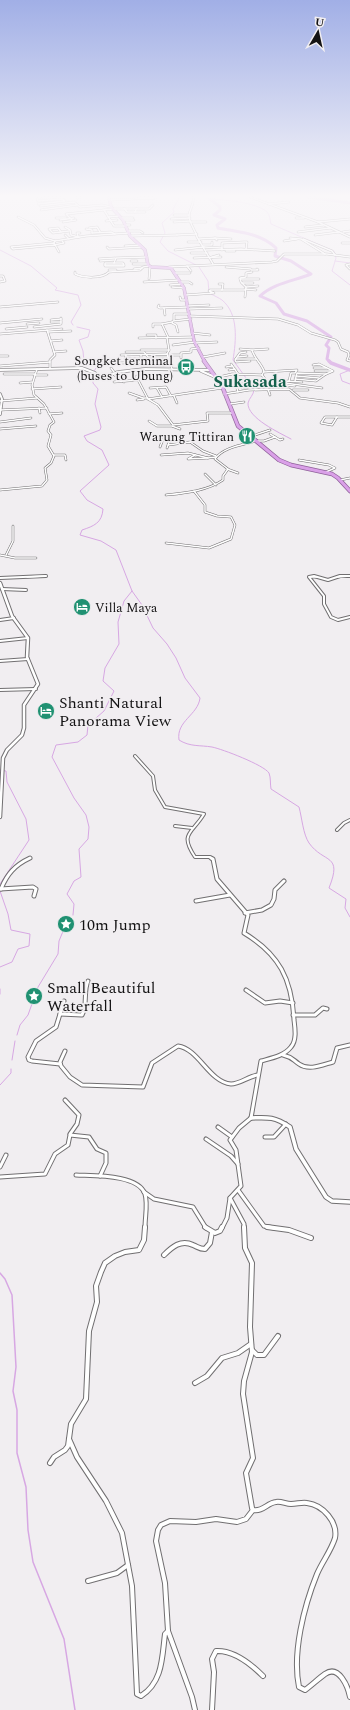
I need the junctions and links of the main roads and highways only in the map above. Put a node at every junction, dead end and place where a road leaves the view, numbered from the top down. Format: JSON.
{"nodes":[{"id":1,"x":177,"y":277,"type":"edge"},
{"id":2,"x":350,"y":491,"type":"edge"}],
"edges":[{"from":1,"to":2,"type":"highway"}]}
